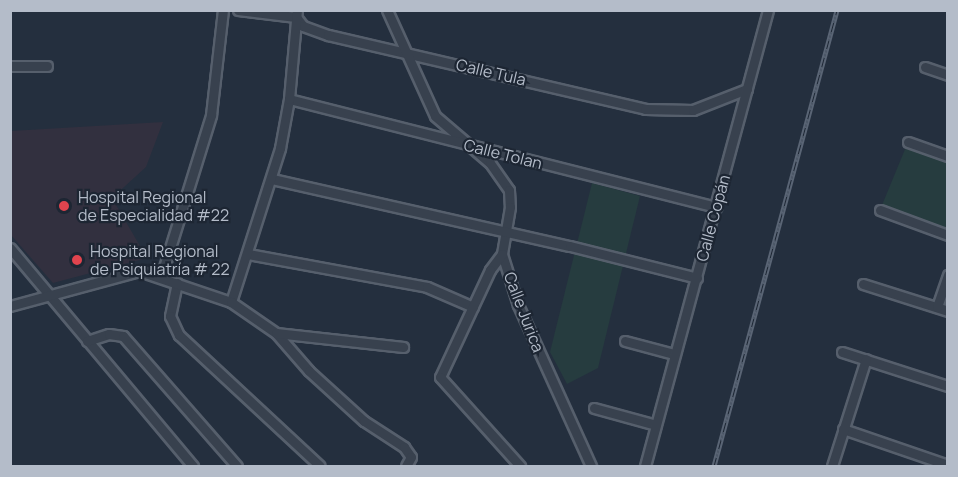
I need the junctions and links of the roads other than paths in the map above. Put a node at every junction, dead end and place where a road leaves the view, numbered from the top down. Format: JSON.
{"nodes":[{"id":1,"x":223,"y":10,"type":"edge"},
{"id":2,"x":238,"y":10,"type":"edge"},
{"id":3,"x":387,"y":10,"type":"edge"},
{"id":4,"x":768,"y":10,"type":"edge"},
{"id":5,"x":297,"y":14,"type":"edge"},
{"id":6,"x":405,"y":51,"type":"junction"},
{"id":7,"x":10,"y":66,"type":"edge"},
{"id":8,"x":47,"y":66,"type":"dead end"},
{"id":9,"x":925,"y":67,"type":"dead end"},
{"id":10,"x":948,"y":75,"type":"edge"},
{"id":11,"x":747,"y":89,"type":"junction"},
{"id":12,"x":289,"y":99,"type":"junction"},
{"id":13,"x":909,"y":142,"type":"dead end"},
{"id":14,"x":468,"y":146,"type":"junction"},
{"id":15,"x":948,"y":156,"type":"edge"},
{"id":16,"x":272,"y":179,"type":"junction"},
{"id":17,"x":717,"y":207,"type":"junction"},
{"id":18,"x":880,"y":210,"type":"dead end"},
{"id":19,"x":507,"y":232,"type":"junction"},
{"id":20,"x":948,"y":235,"type":"edge"},
{"id":21,"x":10,"y":248,"type":"edge"},
{"id":22,"x":248,"y":254,"type":"junction"},
{"id":23,"x":502,"y":254,"type":"junction"},
{"id":24,"x":948,"y":275,"type":"edge"},
{"id":25,"x":161,"y":277,"type":"junction"},
{"id":26,"x":697,"y":278,"type":"junction"},
{"id":27,"x":177,"y":283,"type":"junction"},
{"id":28,"x":863,"y":285,"type":"dead end"},
{"id":29,"x":50,"y":293,"type":"junction"},
{"id":30,"x":231,"y":302,"type":"junction"},
{"id":31,"x":10,"y":306,"type":"edge"},
{"id":32,"x":473,"y":307,"type":"junction"},
{"id":33,"x":937,"y":307,"type":"junction"},
{"id":34,"x":948,"y":311,"type":"edge"},
{"id":35,"x":276,"y":333,"type":"junction"},
{"id":36,"x":87,"y":341,"type":"junction"},
{"id":37,"x":625,"y":341,"type":"dead end"},
{"id":38,"x":403,"y":347,"type":"dead end"},
{"id":39,"x":842,"y":352,"type":"dead end"},
{"id":40,"x":674,"y":354,"type":"junction"},
{"id":41,"x":866,"y":359,"type":"junction"},
{"id":42,"x":948,"y":386,"type":"edge"},
{"id":43,"x":594,"y":408,"type":"dead end"},
{"id":44,"x":656,"y":425,"type":"junction"},
{"id":45,"x":843,"y":429,"type":"junction"},
{"id":46,"x":948,"y":465,"type":"edge"},
{"id":47,"x":193,"y":466,"type":"edge"},
{"id":48,"x":237,"y":466,"type":"edge"},
{"id":49,"x":320,"y":466,"type":"edge"},
{"id":50,"x":406,"y":466,"type":"edge"},
{"id":51,"x":520,"y":466,"type":"edge"},
{"id":52,"x":591,"y":466,"type":"edge"},
{"id":53,"x":645,"y":466,"type":"edge"},
{"id":54,"x":832,"y":466,"type":"edge"}],
"edges":[{"from":1,"to":25,"type":"street"},
{"from":2,"to":5,"type":"street","name":"Calle Tula"},
{"from":3,"to":6,"type":"street","name":"Calle Jurica"},
{"from":4,"to":11,"type":"street","name":"Calle Copán"},
{"from":5,"to":6,"type":"street","name":"Calle Tula"},
{"from":5,"to":12,"type":"street"},
{"from":6,"to":11,"type":"street","name":"Calle Tula"},
{"from":6,"to":14,"type":"street","name":"Calle Jurica"},
{"from":7,"to":8,"type":"street"},
{"from":9,"to":10,"type":"street"},
{"from":11,"to":17,"type":"street","name":"Calle Copán"},
{"from":12,"to":14,"type":"street","name":"Calle Tolan"},
{"from":12,"to":16,"type":"street"},
{"from":13,"to":15,"type":"street"},
{"from":14,"to":17,"type":"street","name":"Calle Tolan"},
{"from":14,"to":19,"type":"street","name":"Calle Jurica"},
{"from":16,"to":19,"type":"street"},
{"from":16,"to":22,"type":"street"},
{"from":17,"to":26,"type":"street","name":"Calle Copán"},
{"from":18,"to":20,"type":"street"},
{"from":19,"to":23,"type":"street","name":"Calle Jurica"},
{"from":19,"to":26,"type":"street"},
{"from":21,"to":29,"type":"street"},
{"from":22,"to":30,"type":"street"},
{"from":22,"to":32,"type":"street"},
{"from":23,"to":32,"type":"street"},
{"from":23,"to":52,"type":"street","name":"Calle Jurica"},
{"from":24,"to":33,"type":"street"},
{"from":25,"to":27,"type":"street"},
{"from":25,"to":29,"type":"street"},
{"from":26,"to":40,"type":"street","name":"Calle Copán"},
{"from":27,"to":30,"type":"street"},
{"from":27,"to":49,"type":"street"},
{"from":28,"to":33,"type":"street"},
{"from":29,"to":31,"type":"street"},
{"from":29,"to":36,"type":"street"},
{"from":30,"to":35,"type":"street"},
{"from":32,"to":51,"type":"street"},
{"from":33,"to":34,"type":"street"},
{"from":35,"to":38,"type":"street"},
{"from":35,"to":50,"type":"street"},
{"from":36,"to":47,"type":"street"},
{"from":36,"to":48,"type":"street"},
{"from":37,"to":40,"type":"street"},
{"from":39,"to":41,"type":"street"},
{"from":40,"to":44,"type":"street","name":"Calle Copán"},
{"from":41,"to":42,"type":"street"},
{"from":41,"to":45,"type":"street"},
{"from":43,"to":44,"type":"street"},
{"from":44,"to":53,"type":"street","name":"Calle Copán"},
{"from":45,"to":46,"type":"street"},
{"from":45,"to":54,"type":"street"}]}
